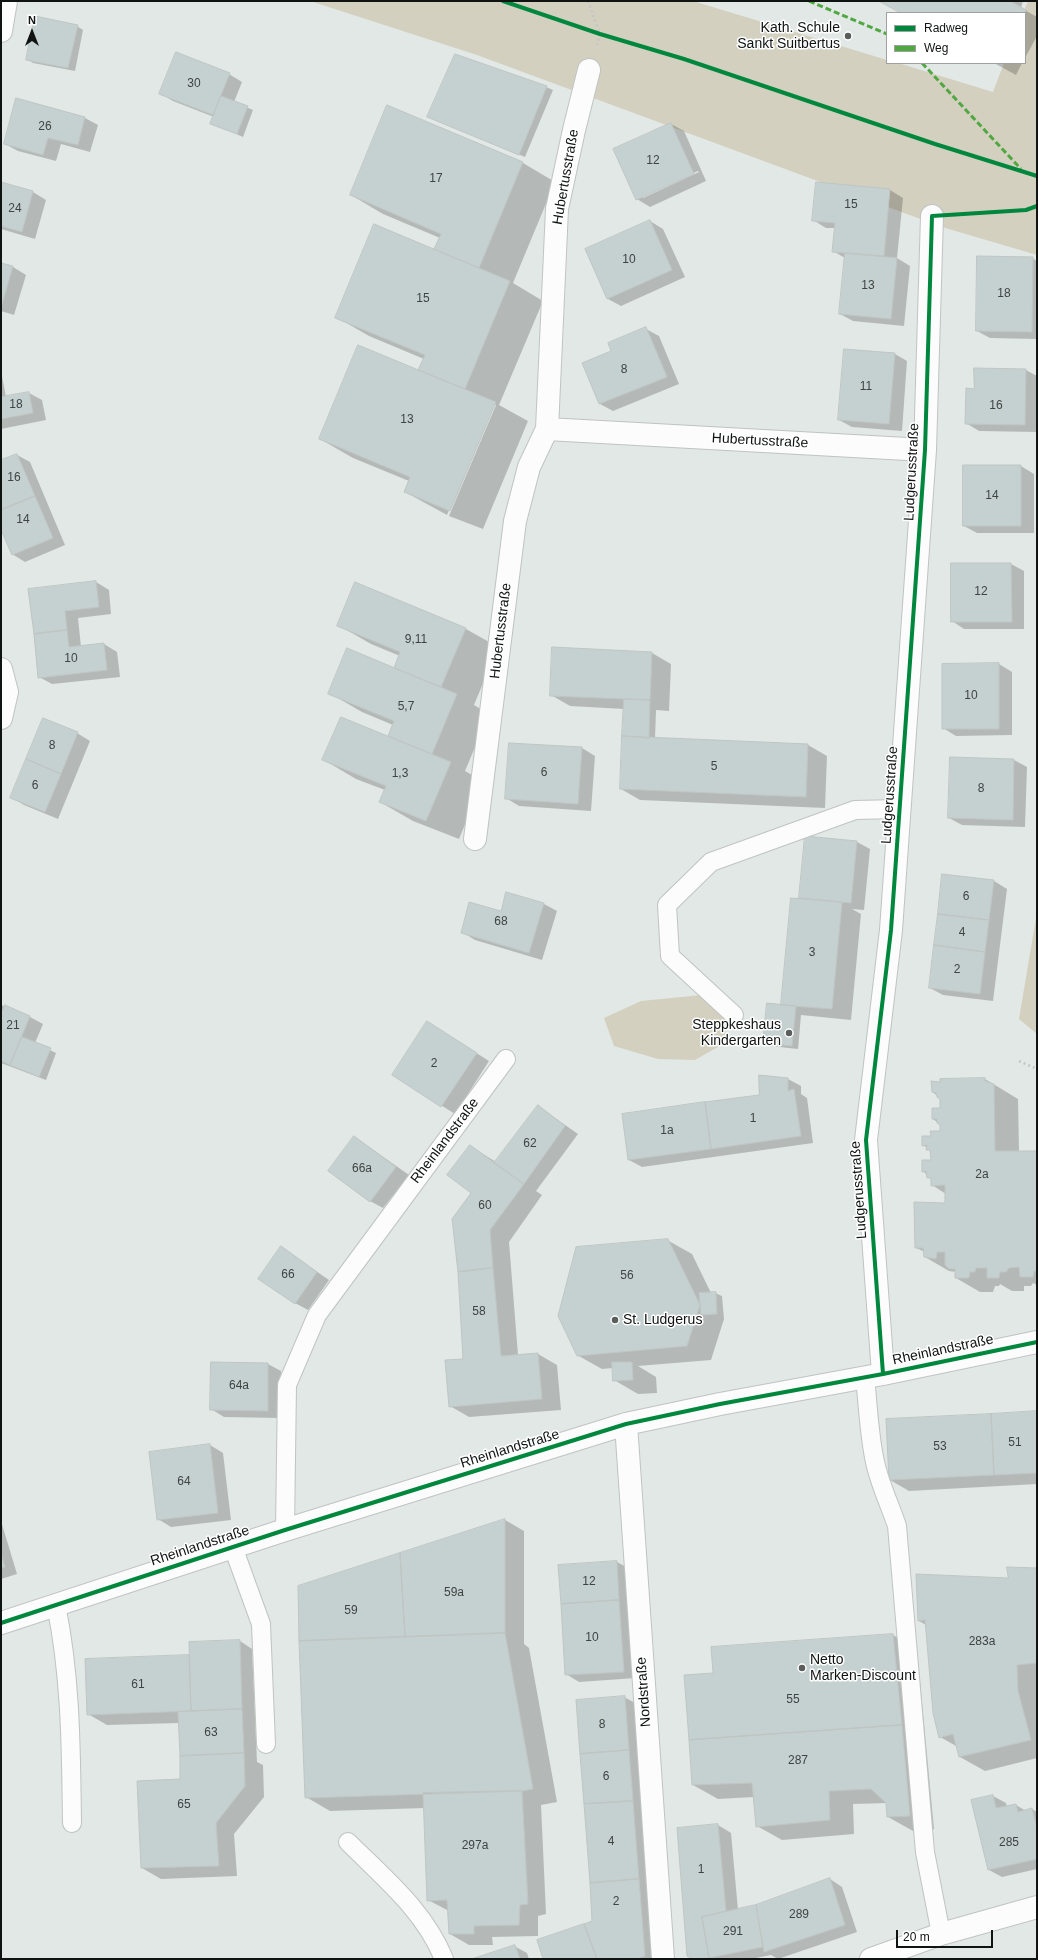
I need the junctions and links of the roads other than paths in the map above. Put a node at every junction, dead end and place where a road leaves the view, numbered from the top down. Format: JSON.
{"nodes":[{"id":1,"x":6,"y":1,"type":"edge"},
{"id":2,"x":1,"y":31,"type":"edge"},
{"id":3,"x":589,"y":70,"type":"road end"},
{"id":4,"x":932,"y":216,"type":"dead end"},
{"id":5,"x":548,"y":429,"type":"junction"},
{"id":6,"x":925,"y":450,"type":"junction"},
{"id":7,"x":1,"y":669,"type":"edge"},
{"id":8,"x":1,"y":718,"type":"edge"},
{"id":9,"x":900,"y":809,"type":"junction"},
{"id":10,"x":475,"y":838,"type":"dead end"},
{"id":11,"x":734,"y":1015,"type":"dead end"},
{"id":12,"x":506,"y":1059,"type":"dead end"},
{"id":13,"x":1037,"y":1342,"type":"edge"},
{"id":14,"x":874,"y":1375,"type":"junction"},
{"id":15,"x":626,"y":1424,"type":"junction"},
{"id":16,"x":285,"y":1530,"type":"junction"},
{"id":17,"x":233,"y":1547,"type":"junction"},
{"id":18,"x":56,"y":1605,"type":"junction"},
{"id":19,"x":1,"y":1623,"type":"edge"},
{"id":20,"x":266,"y":1744,"type":"dead end"},
{"id":21,"x":72,"y":1823,"type":"dead end"},
{"id":22,"x":348,"y":1842,"type":"dead end"},
{"id":23,"x":1037,"y":1907,"type":"edge"},
{"id":24,"x":941,"y":1934,"type":"junction"},
{"id":25,"x":444,"y":1959,"type":"edge"},
{"id":26,"x":663,"y":1959,"type":"edge"},
{"id":27,"x":871,"y":1959,"type":"edge"}],
"edges":[{"from":1,"to":2,"type":"street"},
{"from":3,"to":5,"type":"street","name":"Hubertusstraße"},
{"from":4,"to":6,"type":"street","name":"Ludgerusstraße"},
{"from":5,"to":6,"type":"street","name":"Hubertusstraße"},
{"from":5,"to":10,"type":"street","name":"Hubertusstraße"},
{"from":6,"to":9,"type":"street","name":"Ludgerusstraße"},
{"from":7,"to":8,"type":"street"},
{"from":9,"to":11,"type":"lane"},
{"from":9,"to":14,"type":"street","name":"Ludgerusstraße"},
{"from":12,"to":16,"type":"lane","name":"Rheinlandstraße"},
{"from":13,"to":14,"type":"street","name":"Rheinlandstraße"},
{"from":14,"to":15,"type":"street","name":"Rheinlandstraße"},
{"from":14,"to":24,"type":"lane"},
{"from":15,"to":16,"type":"street","name":"Rheinlandstraße"},
{"from":15,"to":26,"type":"street","name":"Nordstraße"},
{"from":16,"to":17,"type":"street","name":"Rheinlandstraße"},
{"from":17,"to":18,"type":"street","name":"Rheinlandstraße"},
{"from":17,"to":20,"type":"lane"},
{"from":18,"to":19,"type":"street","name":"Rheinlandstraße"},
{"from":18,"to":21,"type":"lane"},
{"from":22,"to":25,"type":"lane"},
{"from":23,"to":24,"type":"street"},
{"from":24,"to":27,"type":"street"}]}
